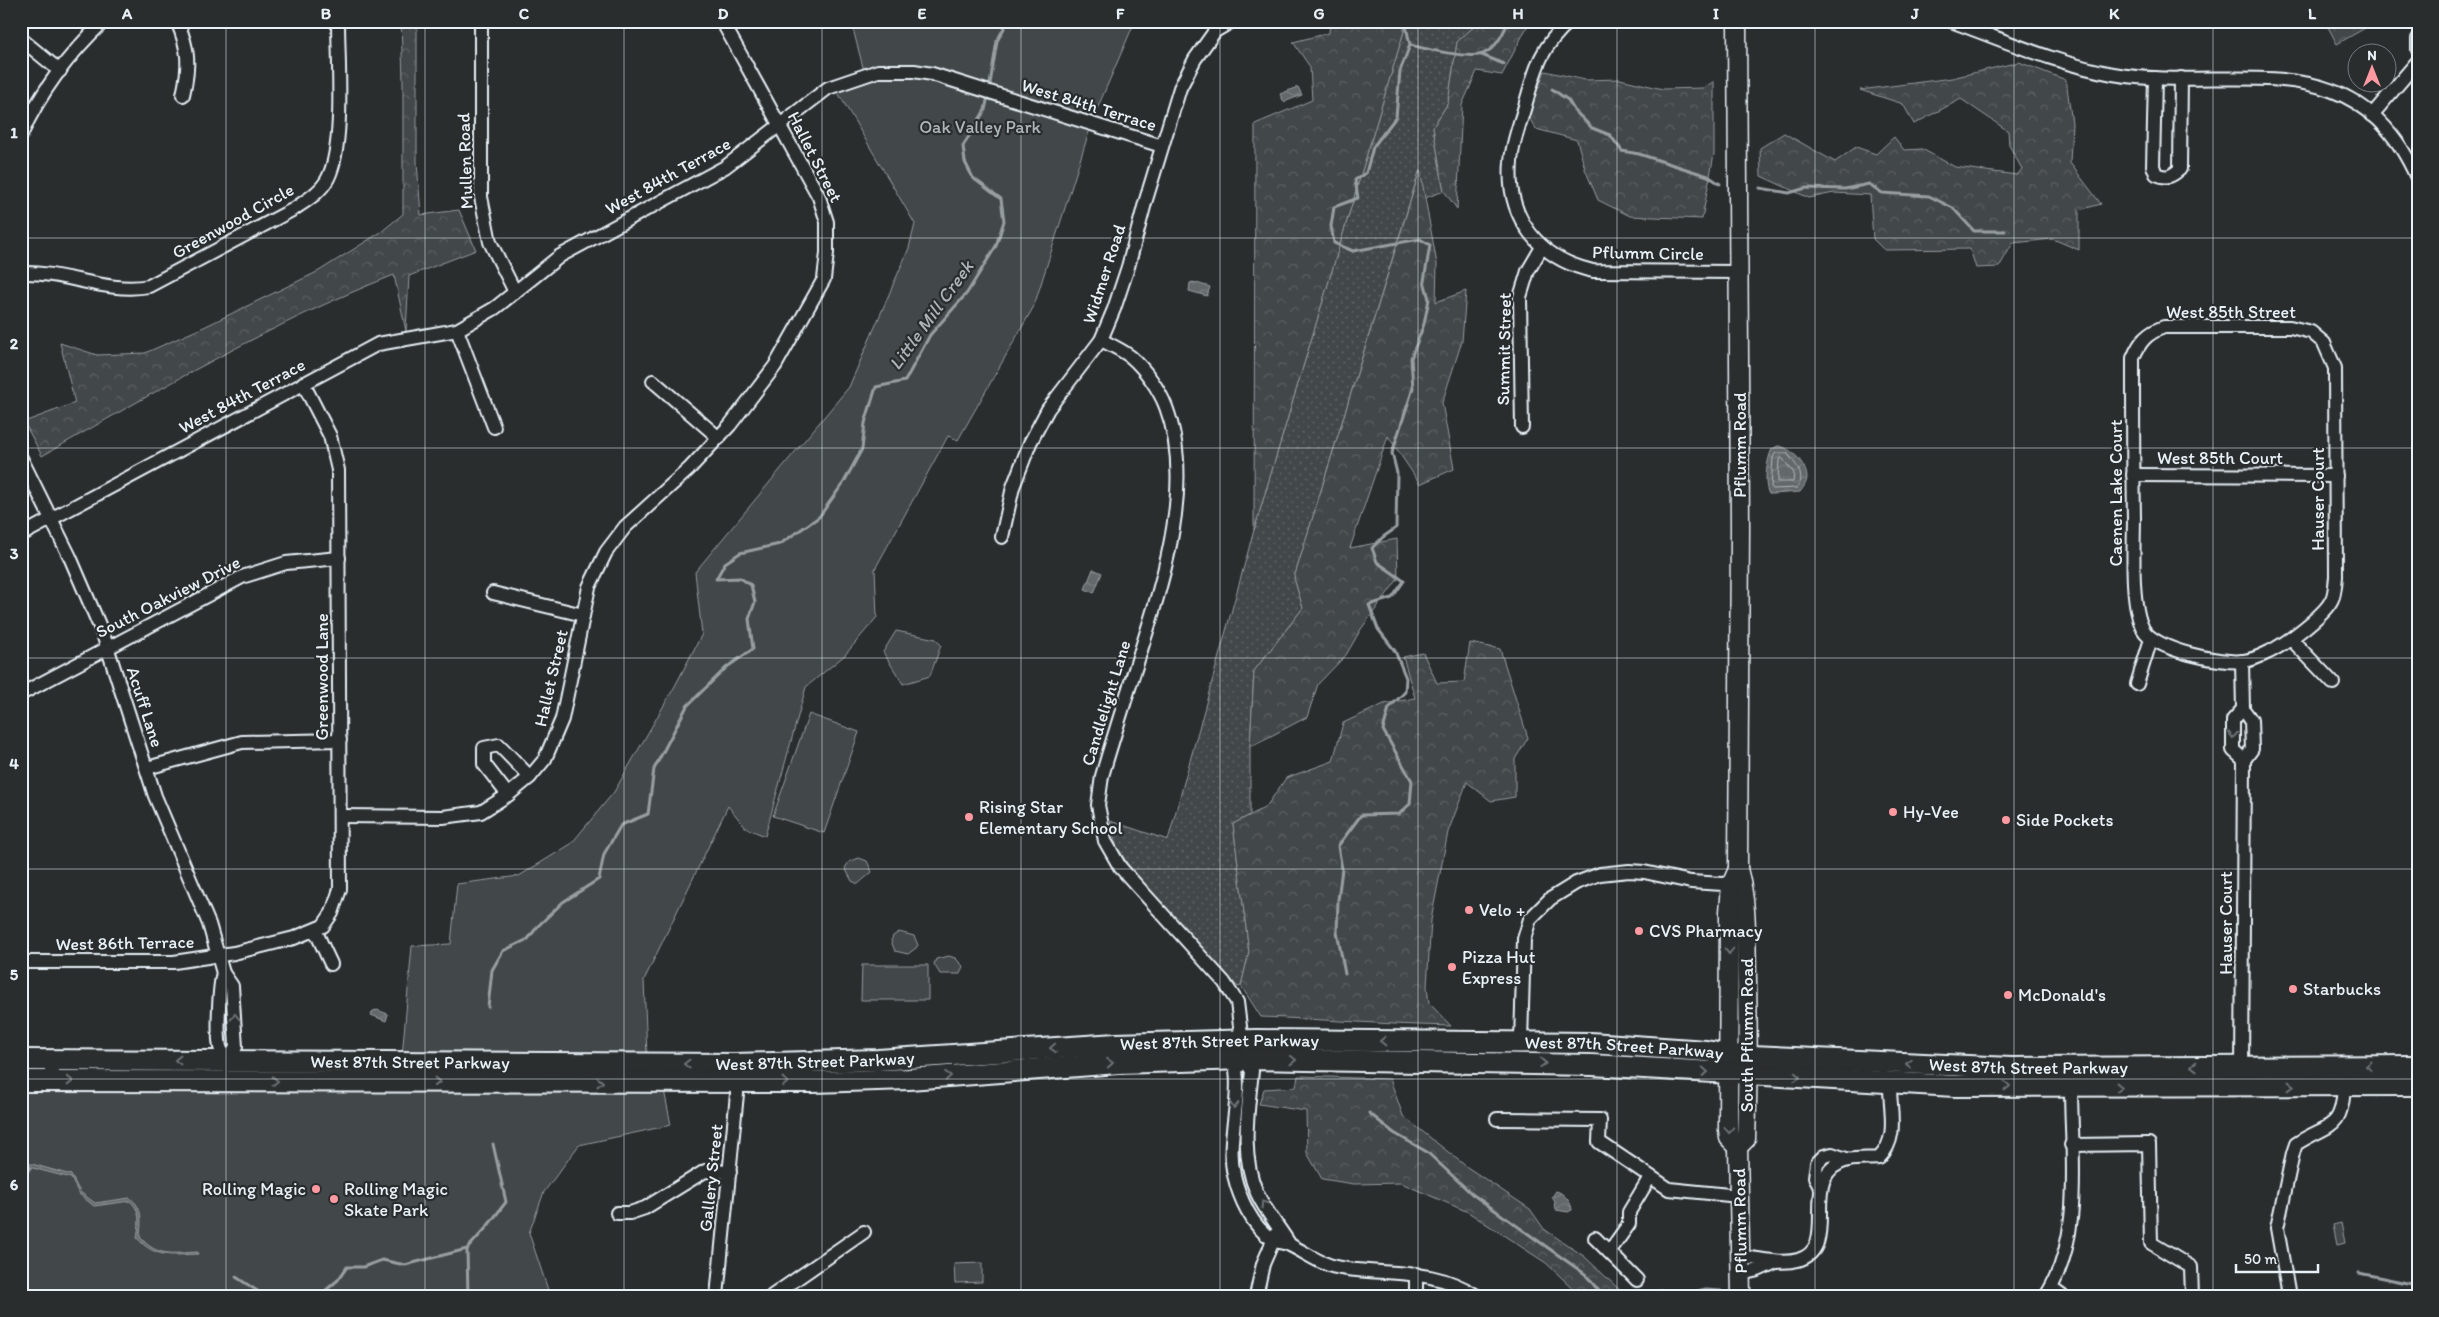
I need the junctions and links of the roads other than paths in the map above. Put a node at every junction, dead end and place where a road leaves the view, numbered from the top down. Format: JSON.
{"nodes":[{"id":1,"x":104,"y":21,"type":"edge"},
{"id":2,"x":177,"y":21,"type":"edge"},
{"id":3,"x":338,"y":21,"type":"edge"},
{"id":4,"x":481,"y":21,"type":"edge"},
{"id":5,"x":722,"y":21,"type":"edge"},
{"id":6,"x":1232,"y":21,"type":"edge"},
{"id":7,"x":1570,"y":21,"type":"edge"},
{"id":8,"x":1737,"y":21,"type":"edge"},
{"id":9,"x":1951,"y":21,"type":"edge"},
{"id":10,"x":21,"y":39,"type":"edge"},
{"id":11,"x":2418,"y":39,"type":"edge"},
{"id":12,"x":2418,"y":50,"type":"edge"},
{"id":13,"x":2418,"y":61,"type":"edge"},
{"id":14,"x":60,"y":71,"type":"junction"},
{"id":15,"x":2155,"y":78,"type":"junction"},
{"id":16,"x":2181,"y":78,"type":"junction"},
{"id":17,"x":183,"y":95,"type":"dead end"},
{"id":18,"x":2372,"y":115,"type":"junction"},
{"id":19,"x":780,"y":126,"type":"junction"},
{"id":20,"x":21,"y":135,"type":"edge"},
{"id":21,"x":1162,"y":146,"type":"junction"},
{"id":22,"x":2418,"y":180,"type":"edge"},
{"id":23,"x":1542,"y":247,"type":"junction"},
{"id":24,"x":1740,"y":272,"type":"junction"},
{"id":25,"x":21,"y":274,"type":"edge"},
{"id":26,"x":514,"y":292,"type":"junction"},
{"id":27,"x":457,"y":330,"type":"junction"},
{"id":28,"x":1101,"y":340,"type":"junction"},
{"id":29,"x":2324,"y":343,"type":"joint"},
{"id":30,"x":2139,"y":344,"type":"joint"},
{"id":31,"x":653,"y":381,"type":"dead end"},
{"id":32,"x":303,"y":383,"type":"junction"},
{"id":33,"x":494,"y":427,"type":"dead end"},
{"id":34,"x":1522,"y":427,"type":"dead end"},
{"id":35,"x":718,"y":438,"type":"junction"},
{"id":36,"x":21,"y":458,"type":"edge"},
{"id":37,"x":2134,"y":475,"type":"junction"},
{"id":38,"x":2336,"y":476,"type":"junction"},
{"id":39,"x":52,"y":518,"type":"junction"},
{"id":40,"x":21,"y":534,"type":"edge"},
{"id":41,"x":1002,"y":537,"type":"dead end"},
{"id":42,"x":339,"y":558,"type":"junction"},
{"id":43,"x":493,"y":594,"type":"dead end"},
{"id":44,"x":583,"y":615,"type":"junction"},
{"id":45,"x":2151,"y":638,"type":"junction"},
{"id":46,"x":2291,"y":639,"type":"junction"},
{"id":47,"x":107,"y":648,"type":"junction"},
{"id":48,"x":2242,"y":662,"type":"junction"},
{"id":49,"x":2333,"y":683,"type":"dead end"},
{"id":50,"x":2137,"y":684,"type":"dead end"},
{"id":51,"x":21,"y":694,"type":"edge"},
{"id":52,"x":2243,"y":709,"type":"junction"},
{"id":53,"x":340,"y":740,"type":"junction"},
{"id":54,"x":2244,"y":760,"type":"junction"},
{"id":55,"x":147,"y":768,"type":"junction"},
{"id":56,"x":530,"y":777,"type":"junction"},
{"id":57,"x":508,"y":795,"type":"junction"},
{"id":58,"x":341,"y":816,"type":"junction"},
{"id":59,"x":1737,"y":880,"type":"junction"},
{"id":60,"x":315,"y":930,"type":"junction"},
{"id":61,"x":219,"y":956,"type":"junction"},
{"id":62,"x":21,"y":962,"type":"edge"},
{"id":63,"x":331,"y":964,"type":"dead end"},
{"id":64,"x":1521,"y":1041,"type":"junction"},
{"id":65,"x":1243,"y":1050,"type":"junction"},
{"id":66,"x":21,"y":1060,"type":"edge"},
{"id":67,"x":226,"y":1060,"type":"junction"},
{"id":68,"x":1400,"y":1061,"type":"junction"},
{"id":69,"x":1738,"y":1065,"type":"junction"},
{"id":70,"x":2242,"y":1066,"type":"junction"},
{"id":71,"x":2418,"y":1066,"type":"edge"},
{"id":72,"x":736,"y":1074,"type":"junction"},
{"id":73,"x":21,"y":1081,"type":"edge"},
{"id":74,"x":226,"y":1081,"type":"junction"},
{"id":75,"x":1890,"y":1082,"type":"junction"},
{"id":76,"x":2242,"y":1086,"type":"junction"},
{"id":77,"x":2344,"y":1086,"type":"junction"},
{"id":78,"x":2418,"y":1086,"type":"edge"},
{"id":79,"x":2071,"y":1087,"type":"junction"},
{"id":80,"x":1497,"y":1119,"type":"dead end"},
{"id":81,"x":2071,"y":1145,"type":"junction"},
{"id":82,"x":1738,"y":1147,"type":"joint"},
{"id":83,"x":730,"y":1172,"type":"junction"},
{"id":84,"x":1250,"y":1172,"type":"junction"},
{"id":85,"x":1234,"y":1176,"type":"junction"},
{"id":86,"x":1650,"y":1176,"type":"junction"},
{"id":87,"x":1740,"y":1196,"type":"junction"},
{"id":88,"x":617,"y":1213,"type":"dead end"},
{"id":89,"x":1280,"y":1228,"type":"junction"},
{"id":90,"x":864,"y":1232,"type":"dead end"},
{"id":91,"x":1595,"y":1238,"type":"dead end"},
{"id":92,"x":1272,"y":1240,"type":"junction"},
{"id":93,"x":1290,"y":1245,"type":"junction"},
{"id":94,"x":1609,"y":1252,"type":"junction"},
{"id":95,"x":1741,"y":1266,"type":"junction"},
{"id":96,"x":1416,"y":1274,"type":"junction"},
{"id":97,"x":1637,"y":1280,"type":"dead end"},
{"id":98,"x":2048,"y":1292,"type":"edge"},
{"id":99,"x":717,"y":1296,"type":"edge"},
{"id":100,"x":772,"y":1296,"type":"edge"},
{"id":101,"x":1256,"y":1296,"type":"edge"},
{"id":102,"x":1416,"y":1296,"type":"edge"},
{"id":103,"x":1477,"y":1296,"type":"edge"},
{"id":104,"x":1742,"y":1296,"type":"edge"},
{"id":105,"x":2062,"y":1296,"type":"edge"},
{"id":106,"x":2192,"y":1296,"type":"edge"},
{"id":107,"x":2289,"y":1296,"type":"edge"}],
"edges":[{"from":1,"to":14,"type":"street"},
{"from":2,"to":17,"type":"street"},
{"from":3,"to":25,"type":"street","name":"Greenwood Circle"},
{"from":4,"to":26,"type":"street","name":"Mullen Road"},
{"from":5,"to":19,"type":"street","name":"Hallet Street"},
{"from":6,"to":21,"type":"street","name":"Widmer Road"},
{"from":7,"to":23,"type":"street","name":"Pflumm Circle"},
{"from":8,"to":24,"type":"main road","name":"Pflumm Road"},
{"from":9,"to":15,"type":"street"},
{"from":10,"to":14,"type":"street"},
{"from":11,"to":12,"type":"street"},
{"from":13,"to":18,"type":"street"},
{"from":14,"to":20,"type":"street"},
{"from":15,"to":16,"type":"street"},
{"from":15,"to":16,"type":"street"},
{"from":16,"to":18,"type":"street"},
{"from":18,"to":22,"type":"street"},
{"from":19,"to":21,"type":"street","name":"West 84th Terrace"},
{"from":19,"to":26,"type":"street","name":"West 84th Terrace"},
{"from":19,"to":35,"type":"street","name":"Hallet Street"},
{"from":21,"to":28,"type":"street","name":"Widmer Road"},
{"from":23,"to":24,"type":"street","name":"Pflumm Circle"},
{"from":23,"to":34,"type":"street","name":"Summit Street"},
{"from":24,"to":59,"type":"main road","name":"Pflumm Road"},
{"from":26,"to":27,"type":"street","name":"West 84th Terrace"},
{"from":27,"to":32,"type":"street","name":"West 84th Terrace"},
{"from":27,"to":33,"type":"street"},
{"from":28,"to":41,"type":"street","name":"Widmer Road"},
{"from":28,"to":65,"type":"street","name":"Candlelight Lane"},
{"from":29,"to":30,"type":"street","name":"West 85th Street"},
{"from":29,"to":38,"type":"street","name":"Hauser Court"},
{"from":30,"to":37,"type":"street","name":"Caenen Lake Court"},
{"from":31,"to":35,"type":"street"},
{"from":32,"to":39,"type":"street","name":"West 84th Terrace"},
{"from":32,"to":42,"type":"street","name":"Greenwood Lane"},
{"from":35,"to":44,"type":"street","name":"Hallet Street"},
{"from":36,"to":39,"type":"street","name":"Acuff Lane"},
{"from":37,"to":38,"type":"street","name":"West 85th Court"},
{"from":37,"to":45,"type":"street","name":"Caenen Lake Court"},
{"from":38,"to":46,"type":"street","name":"Hauser Court"},
{"from":39,"to":40,"type":"street","name":"West 84th Terrace"},
{"from":39,"to":47,"type":"street","name":"Acuff Lane"},
{"from":42,"to":47,"type":"street","name":"South Oakview Drive"},
{"from":42,"to":53,"type":"street","name":"Greenwood Lane"},
{"from":43,"to":44,"type":"street","name":"Hallet Street"},
{"from":44,"to":56,"type":"street","name":"Hallet Street"},
{"from":45,"to":48,"type":"street"},
{"from":45,"to":50,"type":"street"},
{"from":46,"to":48,"type":"street","name":"Hauser Court"},
{"from":46,"to":49,"type":"street"},
{"from":47,"to":51,"type":"street","name":"South Oakview Drive"},
{"from":47,"to":55,"type":"street","name":"Acuff Lane"},
{"from":48,"to":52,"type":"street","name":"Hauser Court"},
{"from":52,"to":54,"type":"street","name":"Hauser Court"},
{"from":52,"to":54,"type":"street","name":"Hauser Court","one_way":true},
{"from":53,"to":55,"type":"street"},
{"from":53,"to":58,"type":"street","name":"Greenwood Lane"},
{"from":54,"to":70,"type":"street","name":"Hauser Court"},
{"from":55,"to":61,"type":"street","name":"Acuff Lane"},
{"from":56,"to":57,"type":"street"},
{"from":56,"to":57,"type":"street"},
{"from":57,"to":58,"type":"street"},
{"from":58,"to":60,"type":"street","name":"Greenwood Lane"},
{"from":59,"to":64,"type":"street"},
{"from":59,"to":69,"type":"main road","name":"South Pflumm Road"},
{"from":60,"to":61,"type":"street","name":"West 86th Terrace"},
{"from":60,"to":63,"type":"street"},
{"from":61,"to":62,"type":"street","name":"West 86th Terrace"},
{"from":61,"to":67,"type":"street","name":"Acuff Lane"},
{"from":64,"to":65,"type":"main road","name":"West 87th Street Parkway","one_way":true},
{"from":64,"to":68,"type":"main road"},
{"from":64,"to":69,"type":"main road","name":"West 87th Street Parkway"},
{"from":65,"to":68,"type":"main road","name":"West 87th Street Parkway","one_way":true},
{"from":65,"to":72,"type":"main road","name":"West 87th Street Parkway"},
{"from":65,"to":84,"type":"street","name":"Candlelight Lane"},
{"from":65,"to":85,"type":"street","name":"Candlelight Lane","one_way":true},
{"from":67,"to":66,"type":"main road","name":"West 87th Street Parkway","one_way":true},
{"from":72,"to":67,"type":"main road","name":"West 87th Street Parkway","one_way":true},
{"from":67,"to":74,"type":"street","name":"Acuff Lane"},
{"from":68,"to":69,"type":"main road","name":"West 87th Street Parkway","one_way":true},
{"from":70,"to":69,"type":"main road","name":"West 87th Street Parkway","one_way":true},
{"from":69,"to":75,"type":"main road","name":"West 87th Street Parkway","one_way":true},
{"from":69,"to":82,"type":"main road","name":"South Pflumm Road"},
{"from":71,"to":70,"type":"main road","name":"West 87th Street Parkway","one_way":true},
{"from":70,"to":76,"type":"street","name":"Hauser Court"},
{"from":74,"to":72,"type":"main road","name":"West 87th Street Parkway","one_way":true},
{"from":72,"to":83,"type":"street","name":"Gallery Street"},
{"from":73,"to":74,"type":"main road","name":"West 87th Street Parkway","one_way":true},
{"from":75,"to":79,"type":"main road","name":"West 87th Street Parkway","one_way":true},
{"from":75,"to":95,"type":"street"},
{"from":76,"to":77,"type":"main road","name":"West 87th Street Parkway","one_way":true},
{"from":79,"to":76,"type":"main road","name":"West 87th Street Parkway","one_way":true},
{"from":77,"to":78,"type":"main road","name":"West 87th Street Parkway"},
{"from":77,"to":107,"type":"street"},
{"from":79,"to":81,"type":"street"},
{"from":80,"to":86,"type":"street"},
{"from":81,"to":98,"type":"street"},
{"from":81,"to":106,"type":"street"},
{"from":82,"to":87,"type":"main road","name":"Pflumm Road"},
{"from":83,"to":88,"type":"street"},
{"from":83,"to":99,"type":"street","name":"Gallery Street"},
{"from":84,"to":85,"type":"street"},
{"from":89,"to":84,"type":"street","name":"Candlelight Lane","one_way":true},
{"from":85,"to":92,"type":"street","name":"Candlelight Lane"},
{"from":86,"to":87,"type":"street"},
{"from":86,"to":94,"type":"street"},
{"from":87,"to":95,"type":"main road","name":"Pflumm Road"},
{"from":89,"to":92,"type":"street"},
{"from":89,"to":93,"type":"street","name":"Candlelight Lane"},
{"from":90,"to":100,"type":"street"},
{"from":91,"to":94,"type":"street"},
{"from":92,"to":93,"type":"street","name":"Candlelight Lane"},
{"from":92,"to":101,"type":"street"},
{"from":93,"to":96,"type":"street","name":"Candlelight Lane"},
{"from":94,"to":97,"type":"street"},
{"from":95,"to":104,"type":"main road","name":"Pflumm Road"},
{"from":96,"to":102,"type":"street"},
{"from":96,"to":103,"type":"street","name":"Candlelight Lane"},
{"from":98,"to":105,"type":"street"}]}
